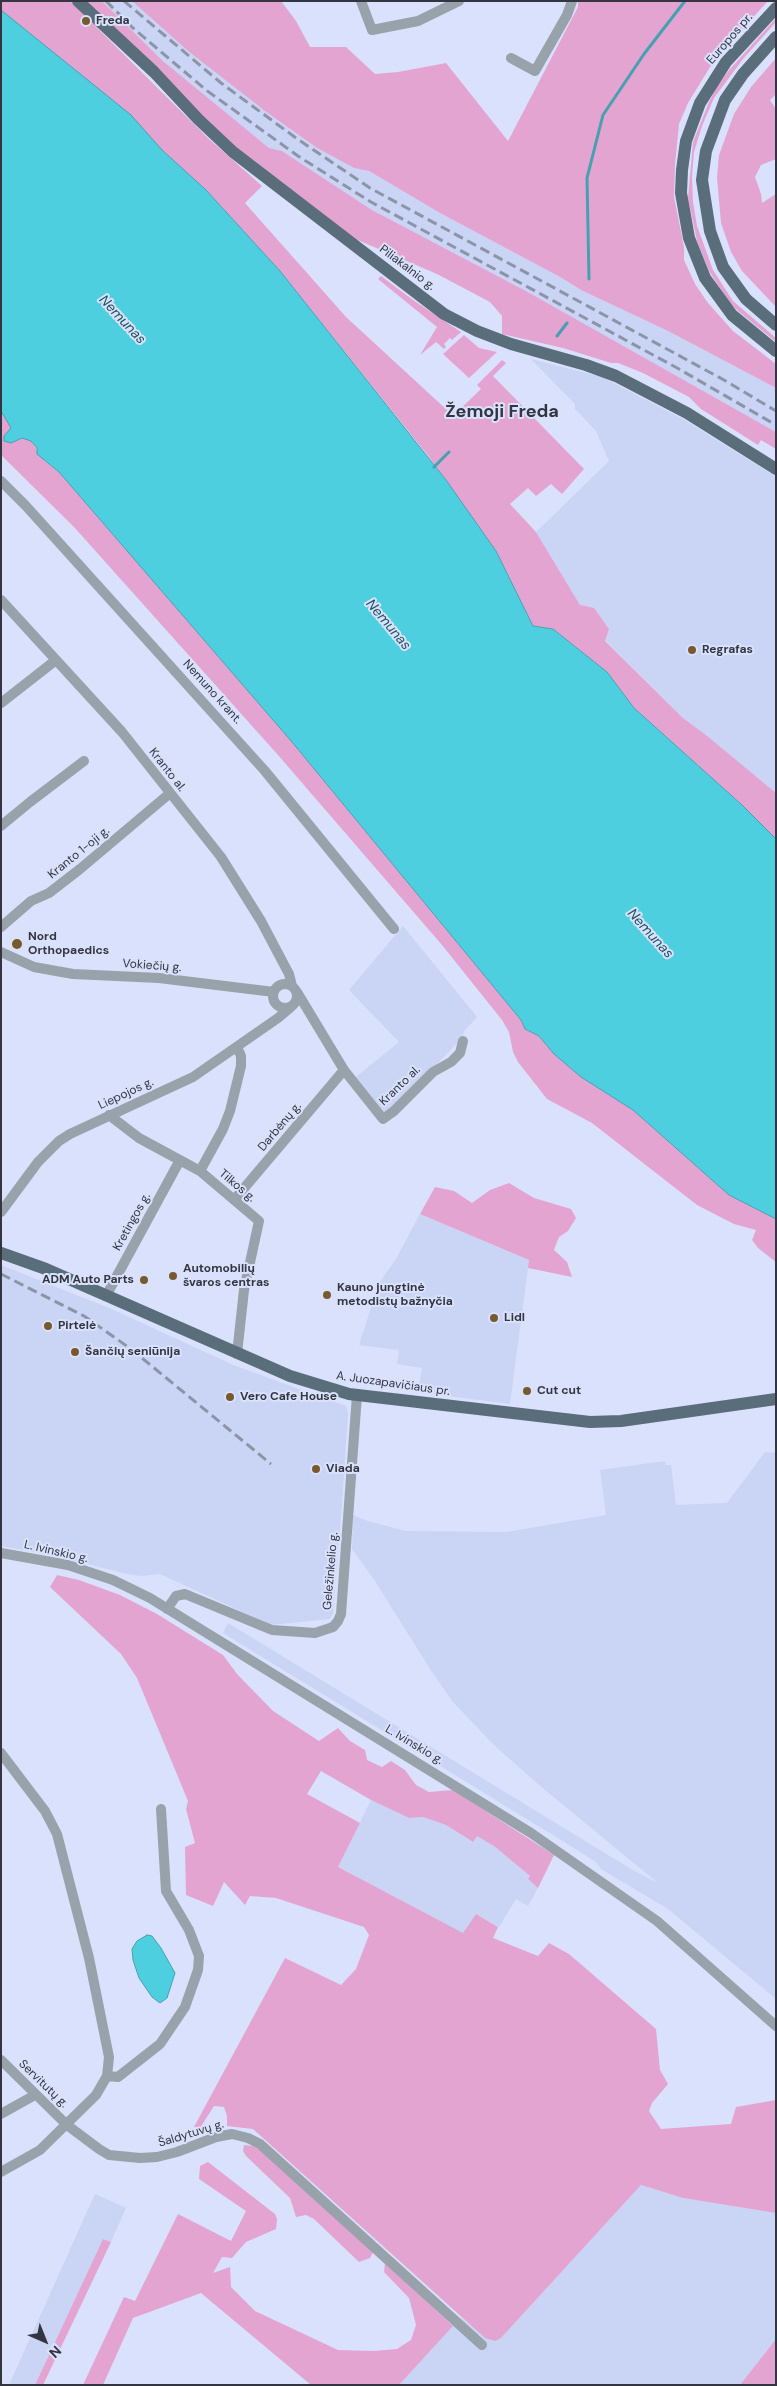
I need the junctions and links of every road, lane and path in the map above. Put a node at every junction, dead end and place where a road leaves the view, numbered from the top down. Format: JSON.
{"nodes":[{"id":1,"x":78,"y":1,"type":"edge"},
{"id":2,"x":362,"y":1,"type":"edge"},
{"id":3,"x":459,"y":1,"type":"edge"},
{"id":4,"x":572,"y":1,"type":"edge"},
{"id":5,"x":776,"y":8,"type":"edge"},
{"id":6,"x":776,"y":37,"type":"edge"},
{"id":7,"x":511,"y":58,"type":"dead end"},
{"id":8,"x":776,"y":325,"type":"edge"},
{"id":9,"x":776,"y":351,"type":"edge"},
{"id":10,"x":776,"y":469,"type":"edge"},
{"id":11,"x":1,"y":482,"type":"edge"},
{"id":12,"x":1,"y":600,"type":"edge"},
{"id":13,"x":56,"y":660,"type":"junction"},
{"id":14,"x":1,"y":703,"type":"edge"},
{"id":15,"x":84,"y":760,"type":"dead end"},
{"id":16,"x":169,"y":794,"type":"junction"},
{"id":17,"x":1,"y":826,"type":"edge"},
{"id":18,"x":1,"y":927,"type":"edge"},
{"id":19,"x":394,"y":929,"type":"dead end"},
{"id":20,"x":1,"y":952,"type":"edge"},
{"id":21,"x":291,"y":984,"type":"junction"},
{"id":22,"x":274,"y":992,"type":"junction"},
{"id":23,"x":293,"y":1005,"type":"junction"},
{"id":24,"x":279,"y":1006,"type":"junction"},
{"id":25,"x":307,"y":1008,"type":"junction"},
{"id":26,"x":278,"y":1018,"type":"junction"},
{"id":27,"x":463,"y":1041,"type":"dead end"},
{"id":28,"x":236,"y":1047,"type":"junction"},
{"id":29,"x":344,"y":1070,"type":"junction"},
{"id":30,"x":109,"y":1115,"type":"junction"},
{"id":31,"x":180,"y":1160,"type":"junction"},
{"id":32,"x":200,"y":1171,"type":"junction"},
{"id":33,"x":234,"y":1200,"type":"junction"},
{"id":34,"x":1,"y":1212,"type":"edge"},
{"id":35,"x":1,"y":1253,"type":"edge"},
{"id":36,"x":106,"y":1296,"type":"junction"},
{"id":37,"x":237,"y":1354,"type":"junction"},
{"id":38,"x":357,"y":1395,"type":"junction"},
{"id":39,"x":776,"y":1398,"type":"edge"},
{"id":40,"x":1,"y":1553,"type":"edge"},
{"id":41,"x":166,"y":1609,"type":"junction"},
{"id":42,"x":1,"y":1753,"type":"edge"},
{"id":43,"x":161,"y":1809,"type":"dead end"},
{"id":44,"x":776,"y":2026,"type":"edge"},
{"id":45,"x":1,"y":2060,"type":"edge"},
{"id":46,"x":107,"y":2076,"type":"junction"},
{"id":47,"x":35,"y":2095,"type":"junction"},
{"id":48,"x":1,"y":2114,"type":"edge"},
{"id":49,"x":67,"y":2124,"type":"junction"},
{"id":50,"x":1,"y":2172,"type":"edge"},
{"id":51,"x":482,"y":2345,"type":"dead end"}],
"edges":[{"from":1,"to":10,"type":"main road","name":"Piliakalnio g."},
{"from":2,"to":3,"type":"street"},
{"from":4,"to":7,"type":"street"},
{"from":5,"to":9,"type":"main road","name":"Europos pr."},
{"from":6,"to":8,"type":"main road"},
{"from":11,"to":19,"type":"street","name":"Nemuno krant."},
{"from":12,"to":13,"type":"street","name":"Kranto al."},
{"from":13,"to":14,"type":"street"},
{"from":13,"to":16,"type":"street","name":"Kranto al."},
{"from":15,"to":17,"type":"street"},
{"from":16,"to":18,"type":"street","name":"Kranto 1-oji g."},
{"from":16,"to":21,"type":"street","name":"Kranto al."},
{"from":20,"to":22,"type":"street","name":"Vokiečių g."},
{"from":21,"to":22,"type":"street"},
{"from":21,"to":23,"type":"street"},
{"from":21,"to":25,"type":"street","name":"Kranto al."},
{"from":22,"to":24,"type":"street"},
{"from":23,"to":24,"type":"street"},
{"from":23,"to":25,"type":"street"},
{"from":23,"to":26,"type":"street","name":"Liepojos g."},
{"from":24,"to":26,"type":"street"},
{"from":25,"to":29,"type":"street","name":"Kranto al."},
{"from":26,"to":28,"type":"street","name":"Liepojos g."},
{"from":27,"to":29,"type":"street","name":"Kranto al."},
{"from":28,"to":30,"type":"street","name":"Liepojos g."},
{"from":28,"to":32,"type":"street"},
{"from":29,"to":33,"type":"street","name":"Darbėnų g."},
{"from":30,"to":31,"type":"street","name":"Tilkos g."},
{"from":30,"to":34,"type":"street","name":"Liepojos g."},
{"from":31,"to":32,"type":"street","name":"Tilkos g."},
{"from":31,"to":36,"type":"street","name":"Kretingos g."},
{"from":32,"to":33,"type":"street","name":"Tilkos g."},
{"from":33,"to":37,"type":"street","name":"Tilkos g."},
{"from":35,"to":36,"type":"main road","name":"A. Juozapavičiaus pr."},
{"from":36,"to":37,"type":"main road","name":"A. Juozapavičiaus pr."},
{"from":37,"to":38,"type":"main road","name":"A. Juozapavičiaus pr."},
{"from":38,"to":39,"type":"main road","name":"A. Juozapavičiaus pr."},
{"from":38,"to":41,"type":"street","name":"Geležinkelio g."},
{"from":40,"to":41,"type":"street","name":"L. Ivinskio g."},
{"from":41,"to":44,"type":"street","name":"L. Ivinskio g."},
{"from":42,"to":46,"type":"street"},
{"from":43,"to":46,"type":"street"},
{"from":45,"to":47,"type":"street","name":"Servitutų g."},
{"from":46,"to":49,"type":"street"},
{"from":47,"to":48,"type":"street"},
{"from":47,"to":49,"type":"street","name":"Servitutų g."},
{"from":49,"to":50,"type":"street"},
{"from":49,"to":51,"type":"street","name":"Šaldytuvų g."}]}
